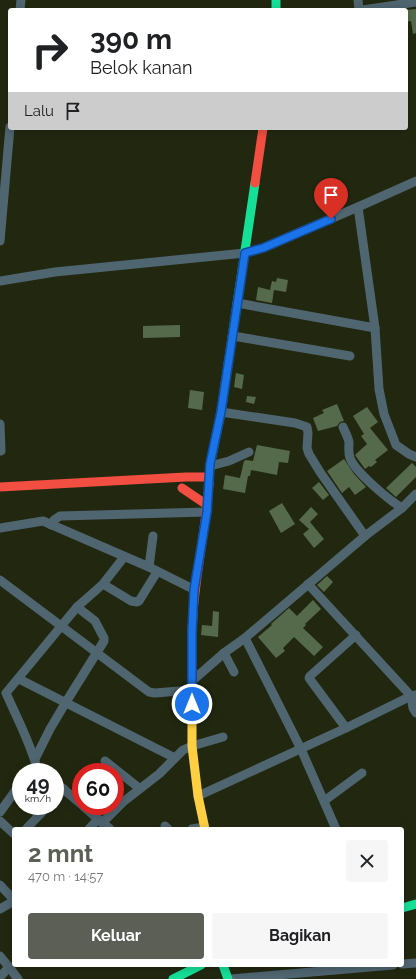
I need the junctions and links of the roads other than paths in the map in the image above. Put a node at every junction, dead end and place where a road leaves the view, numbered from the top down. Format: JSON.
{"nodes":[{"id":1,"x":416,"y":2,"type":"edge"},
{"id":2,"x":376,"y":8,"type":"edge"},
{"id":3,"x":10,"y":130,"type":"edge"},
{"id":4,"x":263,"y":130,"type":"edge"},
{"id":5,"x":416,"y":181,"type":"edge"},
{"id":6,"x":358,"y":208,"type":"junction"},
{"id":7,"x":0,"y":241,"type":"edge"},
{"id":8,"x":245,"y":253,"type":"junction"},
{"id":9,"x":0,"y":281,"type":"edge"},
{"id":10,"x":237,"y":303,"type":"junction"},
{"id":11,"x":375,"y":328,"type":"junction"},
{"id":12,"x":233,"y":336,"type":"junction"},
{"id":13,"x":350,"y":356,"type":"dead end"},
{"id":14,"x":221,"y":412,"type":"junction"},
{"id":15,"x":0,"y":424,"type":"edge"},
{"id":16,"x":343,"y":427,"type":"dead end"},
{"id":17,"x":1,"y":451,"type":"dead end"},
{"id":18,"x":249,"y":452,"type":"dead end"},
{"id":19,"x":416,"y":457,"type":"edge"},
{"id":20,"x":210,"y":466,"type":"junction"},
{"id":21,"x":186,"y":477,"type":"junction"},
{"id":22,"x":208,"y":477,"type":"junction"},
{"id":23,"x":0,"y":486,"type":"edge"},
{"id":24,"x":202,"y":487,"type":"junction"},
{"id":25,"x":416,"y":494,"type":"edge"},
{"id":26,"x":207,"y":508,"type":"junction"},
{"id":27,"x":402,"y":508,"type":"junction"},
{"id":28,"x":51,"y":525,"type":"junction"},
{"id":29,"x":0,"y":528,"type":"edge"},
{"id":30,"x":153,"y":536,"type":"dead end"},
{"id":31,"x":365,"y":536,"type":"junction"},
{"id":32,"x":124,"y":557,"type":"junction"},
{"id":33,"x":153,"y":570,"type":"junction"},
{"id":34,"x":0,"y":580,"type":"edge"},
{"id":35,"x":103,"y":584,"type":"junction"},
{"id":36,"x":308,"y":584,"type":"junction"},
{"id":37,"x":194,"y":590,"type":"junction"},
{"id":38,"x":77,"y":608,"type":"junction"},
{"id":39,"x":62,"y":626,"type":"junction"},
{"id":40,"x":356,"y":635,"type":"junction"},
{"id":41,"x":245,"y":638,"type":"junction"},
{"id":42,"x":97,"y":653,"type":"junction"},
{"id":43,"x":224,"y":653,"type":"junction"},
{"id":44,"x":234,"y":672,"type":"dead end"},
{"id":45,"x":19,"y":679,"type":"junction"},
{"id":46,"x":192,"y":685,"type":"junction"},
{"id":47,"x":413,"y":696,"type":"edge"},
{"id":48,"x":66,"y":702,"type":"junction"},
{"id":49,"x":416,"y":713,"type":"edge"},
{"id":50,"x":346,"y":728,"type":"junction"},
{"id":51,"x":223,"y":737,"type":"dead end"},
{"id":52,"x":192,"y":746,"type":"junction"},
{"id":53,"x":301,"y":749,"type":"junction"},
{"id":54,"x":175,"y":758,"type":"junction"},
{"id":55,"x":105,"y":761,"type":"dead end"},
{"id":56,"x":35,"y":763,"type":"edge"},
{"id":57,"x":39,"y":763,"type":"edge"},
{"id":58,"x":362,"y":773,"type":"dead end"},
{"id":59,"x":139,"y":788,"type":"junction"},
{"id":60,"x":64,"y":789,"type":"edge"},
{"id":61,"x":12,"y":795,"type":"edge"},
{"id":62,"x":72,"y":796,"type":"edge"},
{"id":63,"x":198,"y":796,"type":"junction"},
{"id":64,"x":324,"y":801,"type":"junction"},
{"id":65,"x":0,"y":812,"type":"edge"},
{"id":66,"x":39,"y":815,"type":"edge"},
{"id":67,"x":93,"y":815,"type":"edge"},
{"id":68,"x":0,"y":821,"type":"edge"},
{"id":69,"x":100,"y":821,"type":"junction"},
{"id":70,"x":28,"y":827,"type":"edge"},
{"id":71,"x":92,"y":827,"type":"edge"},
{"id":72,"x":108,"y":827,"type":"edge"},
{"id":73,"x":204,"y":827,"type":"edge"},
{"id":74,"x":335,"y":827,"type":"edge"},
{"id":75,"x":12,"y":832,"type":"edge"},
{"id":76,"x":0,"y":885,"type":"edge"},
{"id":77,"x":12,"y":898,"type":"edge"},
{"id":78,"x":12,"y":901,"type":"edge"},
{"id":79,"x":416,"y":904,"type":"edge"},
{"id":80,"x":404,"y":907,"type":"edge"},
{"id":81,"x":0,"y":909,"type":"edge"},
{"id":82,"x":0,"y":956,"type":"edge"},
{"id":83,"x":416,"y":963,"type":"edge"},
{"id":84,"x":404,"y":964,"type":"edge"},
{"id":85,"x":197,"y":967,"type":"edge"},
{"id":86,"x":224,"y":967,"type":"edge"},
{"id":87,"x":380,"y":967,"type":"edge"},
{"id":88,"x":9,"y":968,"type":"junction"},
{"id":89,"x":329,"y":975,"type":"edge"},
{"id":90,"x":0,"y":977,"type":"edge"},
{"id":91,"x":18,"y":979,"type":"edge"},
{"id":92,"x":173,"y":979,"type":"edge"},
{"id":93,"x":228,"y":979,"type":"edge"},
{"id":94,"x":231,"y":979,"type":"edge"}],
"edges":[{"from":1,"to":2,"type":"street"},
{"from":3,"to":7,"type":"street"},
{"from":4,"to":8,"type":"main road"},
{"from":5,"to":6,"type":"street"},
{"from":6,"to":8,"type":"street"},
{"from":6,"to":11,"type":"street"},
{"from":8,"to":9,"type":"street"},
{"from":8,"to":10,"type":"main road"},
{"from":10,"to":11,"type":"street"},
{"from":10,"to":12,"type":"main road"},
{"from":11,"to":19,"type":"street"},
{"from":12,"to":13,"type":"street"},
{"from":12,"to":14,"type":"main road"},
{"from":14,"to":20,"type":"main road"},
{"from":14,"to":31,"type":"street"},
{"from":15,"to":17,"type":"street"},
{"from":16,"to":27,"type":"street"},
{"from":18,"to":20,"type":"street"},
{"from":20,"to":21,"type":"main road"},
{"from":20,"to":22,"type":"main road"},
{"from":21,"to":22,"type":"main road"},
{"from":21,"to":23,"type":"main road"},
{"from":22,"to":24,"type":"main road"},
{"from":24,"to":26,"type":"main road"},
{"from":24,"to":26,"type":"main road"},
{"from":25,"to":27,"type":"street"},
{"from":26,"to":28,"type":"street"},
{"from":26,"to":37,"type":"main road"},
{"from":27,"to":31,"type":"street"},
{"from":28,"to":29,"type":"street"},
{"from":28,"to":32,"type":"street"},
{"from":30,"to":33,"type":"street"},
{"from":31,"to":36,"type":"street"},
{"from":32,"to":33,"type":"street"},
{"from":32,"to":35,"type":"street"},
{"from":33,"to":35,"type":"street"},
{"from":33,"to":37,"type":"street"},
{"from":34,"to":39,"type":"street"},
{"from":35,"to":38,"type":"street"},
{"from":36,"to":40,"type":"street"},
{"from":36,"to":41,"type":"street"},
{"from":37,"to":46,"type":"main road"},
{"from":38,"to":39,"type":"street"},
{"from":38,"to":42,"type":"street"},
{"from":39,"to":42,"type":"street"},
{"from":39,"to":45,"type":"street"},
{"from":40,"to":47,"type":"street"},
{"from":40,"to":50,"type":"street"},
{"from":41,"to":43,"type":"street"},
{"from":41,"to":53,"type":"street"},
{"from":42,"to":46,"type":"street"},
{"from":42,"to":48,"type":"street"},
{"from":43,"to":44,"type":"street"},
{"from":43,"to":46,"type":"street"},
{"from":45,"to":48,"type":"street"},
{"from":45,"to":56,"type":"street"},
{"from":46,"to":52,"type":"main road"},
{"from":47,"to":49,"type":"street"},
{"from":47,"to":50,"type":"street"},
{"from":48,"to":54,"type":"street"},
{"from":48,"to":57,"type":"street"},
{"from":50,"to":53,"type":"street"},
{"from":51,"to":52,"type":"street"},
{"from":52,"to":54,"type":"street"},
{"from":52,"to":63,"type":"main road"},
{"from":53,"to":63,"type":"street"},
{"from":53,"to":64,"type":"street"},
{"from":54,"to":59,"type":"street"},
{"from":55,"to":59,"type":"street"},
{"from":58,"to":64,"type":"street"},
{"from":59,"to":69,"type":"street"},
{"from":60,"to":62,"type":"street"},
{"from":61,"to":65,"type":"street"},
{"from":63,"to":73,"type":"main road"},
{"from":64,"to":74,"type":"street"},
{"from":66,"to":70,"type":"street"},
{"from":67,"to":69,"type":"street"},
{"from":68,"to":75,"type":"street"},
{"from":69,"to":71,"type":"street"},
{"from":69,"to":72,"type":"street"},
{"from":76,"to":77,"type":"street"},
{"from":78,"to":81,"type":"street"},
{"from":79,"to":80,"type":"main road"},
{"from":82,"to":88,"type":"street"},
{"from":83,"to":84,"type":"street"},
{"from":85,"to":92,"type":"main road"},
{"from":86,"to":93,"type":"main road"},
{"from":87,"to":89,"type":"street"},
{"from":88,"to":90,"type":"street"},
{"from":88,"to":91,"type":"street"},
{"from":89,"to":94,"type":"street"}]}
